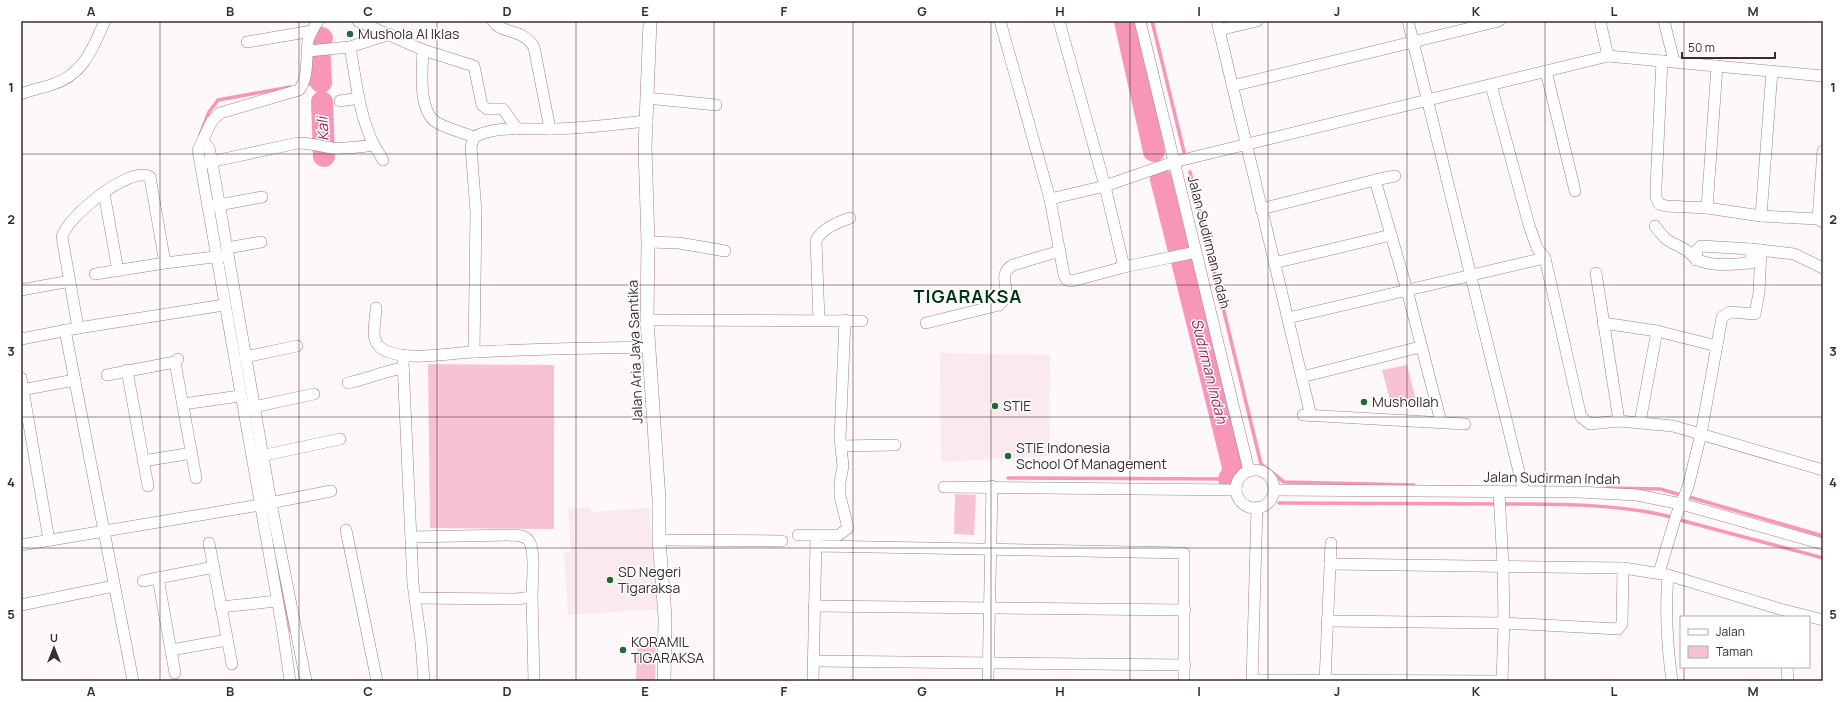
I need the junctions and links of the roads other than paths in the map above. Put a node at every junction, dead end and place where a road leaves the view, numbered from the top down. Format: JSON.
{"nodes":[{"id":1,"x":105,"y":21,"type":"edge"},
{"id":2,"x":318,"y":21,"type":"edge"},
{"id":3,"x":358,"y":21,"type":"edge"},
{"id":4,"x":493,"y":21,"type":"edge"},
{"id":5,"x":650,"y":21,"type":"edge"},
{"id":6,"x":1000,"y":21,"type":"edge"},
{"id":7,"x":1059,"y":21,"type":"edge"},
{"id":8,"x":1140,"y":21,"type":"edge"},
{"id":9,"x":1258,"y":21,"type":"edge"},
{"id":10,"x":1408,"y":21,"type":"edge"},
{"id":11,"x":1499,"y":21,"type":"edge"},
{"id":12,"x":1600,"y":21,"type":"edge"},
{"id":13,"x":1664,"y":21,"type":"edge"},
{"id":14,"x":1218,"y":26,"type":"edge"},
{"id":15,"x":312,"y":31,"type":"junction"},
{"id":16,"x":390,"y":34,"type":"junction"},
{"id":17,"x":247,"y":42,"type":"dead end"},
{"id":18,"x":1413,"y":42,"type":"junction"},
{"id":19,"x":350,"y":47,"type":"junction"},
{"id":20,"x":423,"y":50,"type":"junction"},
{"id":21,"x":308,"y":51,"type":"junction"},
{"id":22,"x":1608,"y":56,"type":"junction"},
{"id":23,"x":1662,"y":61,"type":"junction"},
{"id":24,"x":1674,"y":61,"type":"junction"},
{"id":25,"x":1717,"y":66,"type":"junction"},
{"id":26,"x":1546,"y":71,"type":"junction"},
{"id":27,"x":1772,"y":72,"type":"junction"},
{"id":28,"x":1823,"y":76,"type":"edge"},
{"id":29,"x":1491,"y":85,"type":"junction"},
{"id":30,"x":1232,"y":86,"type":"junction"},
{"id":31,"x":21,"y":94,"type":"edge"},
{"id":32,"x":359,"y":98,"type":"junction"},
{"id":33,"x":647,"y":98,"type":"junction"},
{"id":34,"x":1427,"y":100,"type":"junction"},
{"id":35,"x":340,"y":101,"type":"dead end"},
{"id":36,"x":716,"y":105,"type":"dead end"},
{"id":37,"x":647,"y":122,"type":"junction"},
{"id":38,"x":516,"y":129,"type":"junction"},
{"id":39,"x":550,"y":130,"type":"junction"},
{"id":40,"x":474,"y":137,"type":"junction"},
{"id":41,"x":203,"y":140,"type":"junction"},
{"id":42,"x":1246,"y":144,"type":"junction"},
{"id":43,"x":374,"y":145,"type":"junction"},
{"id":44,"x":1823,"y":151,"type":"edge"},
{"id":45,"x":383,"y":160,"type":"dead end"},
{"id":46,"x":212,"y":162,"type":"junction"},
{"id":47,"x":1174,"y":162,"type":"junction"},
{"id":48,"x":199,"y":164,"type":"junction"},
{"id":49,"x":1395,"y":176,"type":"dead end"},
{"id":50,"x":1375,"y":180,"type":"junction"},
{"id":51,"x":1105,"y":186,"type":"junction"},
{"id":52,"x":1575,"y":191,"type":"dead end"},
{"id":53,"x":104,"y":193,"type":"junction"},
{"id":54,"x":262,"y":197,"type":"dead end"},
{"id":55,"x":1050,"y":199,"type":"junction"},
{"id":56,"x":219,"y":205,"type":"junction"},
{"id":57,"x":207,"y":208,"type":"junction"},
{"id":58,"x":1707,"y":208,"type":"junction"},
{"id":59,"x":1262,"y":209,"type":"junction"},
{"id":60,"x":1761,"y":216,"type":"junction"},
{"id":61,"x":850,"y":218,"type":"dead end"},
{"id":62,"x":1820,"y":220,"type":"edge"},
{"id":63,"x":1655,"y":226,"type":"dead end"},
{"id":64,"x":1391,"y":235,"type":"junction"},
{"id":65,"x":261,"y":242,"type":"dead end"},
{"id":66,"x":648,"y":242,"type":"junction"},
{"id":67,"x":1756,"y":250,"type":"junction"},
{"id":68,"x":725,"y":251,"type":"dead end"},
{"id":69,"x":1060,"y":251,"type":"junction"},
{"id":70,"x":228,"y":252,"type":"junction"},
{"id":71,"x":1196,"y":252,"type":"junction"},
{"id":72,"x":216,"y":257,"type":"junction"},
{"id":73,"x":1545,"y":258,"type":"junction"},
{"id":74,"x":1696,"y":260,"type":"junction"},
{"id":75,"x":165,"y":262,"type":"junction"},
{"id":76,"x":1274,"y":263,"type":"junction"},
{"id":77,"x":1124,"y":267,"type":"junction"},
{"id":78,"x":1823,"y":268,"type":"edge"},
{"id":79,"x":118,"y":271,"type":"junction"},
{"id":80,"x":1596,"y":273,"type":"dead end"},
{"id":81,"x":95,"y":274,"type":"dead end"},
{"id":82,"x":1470,"y":275,"type":"junction"},
{"id":83,"x":70,"y":281,"type":"junction"},
{"id":84,"x":21,"y":290,"type":"edge"},
{"id":85,"x":1407,"y":290,"type":"junction"},
{"id":86,"x":224,"y":305,"type":"junction"},
{"id":87,"x":376,"y":308,"type":"dead end"},
{"id":88,"x":1288,"y":318,"type":"junction"},
{"id":89,"x":647,"y":320,"type":"junction"},
{"id":90,"x":819,"y":320,"type":"junction"},
{"id":91,"x":845,"y":320,"type":"junction"},
{"id":92,"x":862,"y":320,"type":"dead end"},
{"id":93,"x":926,"y":323,"type":"dead end"},
{"id":94,"x":1603,"y":323,"type":"junction"},
{"id":95,"x":78,"y":328,"type":"junction"},
{"id":96,"x":66,"y":330,"type":"junction"},
{"id":97,"x":1657,"y":331,"type":"junction"},
{"id":98,"x":21,"y":339,"type":"edge"},
{"id":99,"x":297,"y":346,"type":"dead end"},
{"id":100,"x":1718,"y":346,"type":"junction"},
{"id":101,"x":650,"y":347,"type":"junction"},
{"id":102,"x":1420,"y":348,"type":"junction"},
{"id":103,"x":474,"y":352,"type":"junction"},
{"id":104,"x":406,"y":356,"type":"junction"},
{"id":105,"x":245,"y":357,"type":"junction"},
{"id":106,"x":403,"y":368,"type":"junction"},
{"id":107,"x":127,"y":370,"type":"junction"},
{"id":108,"x":107,"y":375,"type":"dead end"},
{"id":109,"x":1302,"y":377,"type":"junction"},
{"id":110,"x":21,"y":378,"type":"edge"},
{"id":111,"x":75,"y":380,"type":"junction"},
{"id":112,"x":348,"y":383,"type":"dead end"},
{"id":113,"x":22,"y":390,"type":"edge"},
{"id":114,"x":314,"y":394,"type":"dead end"},
{"id":115,"x":240,"y":396,"type":"junction"},
{"id":116,"x":183,"y":404,"type":"junction"},
{"id":117,"x":255,"y":406,"type":"junction"},
{"id":118,"x":243,"y":409,"type":"junction"},
{"id":119,"x":1619,"y":421,"type":"junction"},
{"id":120,"x":1441,"y":422,"type":"junction"},
{"id":121,"x":1640,"y":422,"type":"junction"},
{"id":122,"x":1465,"y":424,"type":"dead end"},
{"id":123,"x":1701,"y":434,"type":"junction"},
{"id":124,"x":340,"y":439,"type":"dead end"},
{"id":125,"x":895,"y":445,"type":"dead end"},
{"id":126,"x":841,"y":446,"type":"junction"},
{"id":127,"x":192,"y":453,"type":"junction"},
{"id":128,"x":263,"y":456,"type":"junction"},
{"id":129,"x":252,"y":458,"type":"junction"},
{"id":130,"x":144,"y":461,"type":"junction"},
{"id":131,"x":1823,"y":470,"type":"edge"},
{"id":132,"x":1249,"y":471,"type":"junction"},
{"id":133,"x":196,"y":478,"type":"dead end"},
{"id":134,"x":148,"y":486,"type":"dead end"},
{"id":135,"x":992,"y":486,"type":"junction"},
{"id":136,"x":944,"y":487,"type":"dead end"},
{"id":137,"x":1236,"y":490,"type":"junction"},
{"id":138,"x":1274,"y":490,"type":"junction"},
{"id":139,"x":330,"y":491,"type":"dead end"},
{"id":140,"x":1499,"y":492,"type":"junction"},
{"id":141,"x":1524,"y":492,"type":"junction"},
{"id":142,"x":272,"y":503,"type":"junction"},
{"id":143,"x":1681,"y":504,"type":"junction"},
{"id":144,"x":260,"y":505,"type":"junction"},
{"id":145,"x":1256,"y":507,"type":"junction"},
{"id":146,"x":104,"y":530,"type":"junction"},
{"id":147,"x":346,"y":530,"type":"dead end"},
{"id":148,"x":798,"y":535,"type":"dead end"},
{"id":149,"x":815,"y":535,"type":"junction"},
{"id":150,"x":411,"y":537,"type":"junction"},
{"id":151,"x":49,"y":540,"type":"junction"},
{"id":152,"x":658,"y":540,"type":"junction"},
{"id":153,"x":782,"y":541,"type":"dead end"},
{"id":154,"x":209,"y":543,"type":"dead end"},
{"id":155,"x":1331,"y":543,"type":"dead end"},
{"id":156,"x":1823,"y":544,"type":"edge"},
{"id":157,"x":21,"y":545,"type":"edge"},
{"id":158,"x":816,"y":547,"type":"junction"},
{"id":159,"x":991,"y":550,"type":"junction"},
{"id":160,"x":1330,"y":564,"type":"junction"},
{"id":161,"x":1503,"y":566,"type":"junction"},
{"id":162,"x":214,"y":567,"type":"junction"},
{"id":163,"x":1623,"y":568,"type":"junction"},
{"id":164,"x":1664,"y":574,"type":"junction"},
{"id":165,"x":158,"y":578,"type":"junction"},
{"id":166,"x":143,"y":581,"type":"dead end"},
{"id":167,"x":114,"y":586,"type":"junction"},
{"id":168,"x":532,"y":597,"type":"junction"},
{"id":169,"x":415,"y":598,"type":"junction"},
{"id":170,"x":277,"y":601,"type":"junction"},
{"id":171,"x":21,"y":605,"type":"edge"},
{"id":172,"x":814,"y":606,"type":"junction"},
{"id":173,"x":221,"y":607,"type":"junction"},
{"id":174,"x":989,"y":608,"type":"junction"},
{"id":175,"x":1185,"y":610,"type":"junction"},
{"id":176,"x":1781,"y":613,"type":"edge"},
{"id":177,"x":1799,"y":616,"type":"edge"},
{"id":178,"x":1810,"y":618,"type":"edge"},
{"id":179,"x":1823,"y":620,"type":"edge"},
{"id":180,"x":1327,"y":621,"type":"junction"},
{"id":181,"x":1504,"y":623,"type":"junction"},
{"id":182,"x":227,"y":640,"type":"junction"},
{"id":183,"x":171,"y":650,"type":"junction"},
{"id":184,"x":813,"y":661,"type":"junction"},
{"id":185,"x":988,"y":662,"type":"junction"},
{"id":186,"x":232,"y":664,"type":"dead end"},
{"id":187,"x":1184,"y":665,"type":"junction"},
{"id":188,"x":1787,"y":668,"type":"edge"},
{"id":189,"x":175,"y":673,"type":"dead end"},
{"id":190,"x":1252,"y":680,"type":"edge"},
{"id":191,"x":1325,"y":680,"type":"edge"},
{"id":192,"x":133,"y":681,"type":"edge"},
{"id":193,"x":290,"y":681,"type":"edge"},
{"id":194,"x":306,"y":681,"type":"edge"},
{"id":195,"x":377,"y":681,"type":"edge"},
{"id":196,"x":424,"y":681,"type":"edge"},
{"id":197,"x":534,"y":681,"type":"edge"},
{"id":198,"x":664,"y":681,"type":"edge"},
{"id":199,"x":813,"y":681,"type":"edge"},
{"id":200,"x":988,"y":681,"type":"edge"},
{"id":201,"x":1184,"y":681,"type":"edge"},
{"id":202,"x":1501,"y":681,"type":"edge"},
{"id":203,"x":1672,"y":681,"type":"edge"},
{"id":204,"x":1788,"y":681,"type":"edge"}],
"edges":[{"from":1,"to":31,"type":"street"},
{"from":2,"to":15,"type":"street"},
{"from":3,"to":16,"type":"street"},
{"from":4,"to":39,"type":"street"},
{"from":5,"to":33,"type":"street","name":"Jalan Aria Jaya Santika"},
{"from":6,"to":55,"type":"street"},
{"from":7,"to":51,"type":"street"},
{"from":8,"to":47,"type":"street","name":"Jalan Sudirman Indah"},
{"from":9,"to":14,"type":"street"},
{"from":10,"to":18,"type":"street"},
{"from":11,"to":18,"type":"street"},
{"from":12,"to":22,"type":"street"},
{"from":13,"to":24,"type":"street"},
{"from":14,"to":30,"type":"street"},
{"from":15,"to":17,"type":"street"},
{"from":15,"to":21,"type":"street"},
{"from":16,"to":19,"type":"street"},
{"from":16,"to":20,"type":"street"},
{"from":18,"to":30,"type":"street"},
{"from":18,"to":34,"type":"street"},
{"from":19,"to":21,"type":"street"},
{"from":19,"to":32,"type":"street"},
{"from":20,"to":38,"type":"street"},
{"from":20,"to":40,"type":"street"},
{"from":21,"to":41,"type":"street"},
{"from":22,"to":23,"type":"street"},
{"from":22,"to":26,"type":"street"},
{"from":23,"to":24,"type":"street"},
{"from":23,"to":58,"type":"street"},
{"from":24,"to":25,"type":"street"},
{"from":25,"to":27,"type":"street"},
{"from":25,"to":58,"type":"street"},
{"from":26,"to":29,"type":"street"},
{"from":26,"to":52,"type":"street"},
{"from":27,"to":28,"type":"street"},
{"from":27,"to":60,"type":"street"},
{"from":29,"to":34,"type":"street"},
{"from":29,"to":73,"type":"street"},
{"from":30,"to":42,"type":"street"},
{"from":32,"to":35,"type":"street"},
{"from":32,"to":43,"type":"street"},
{"from":33,"to":36,"type":"street"},
{"from":33,"to":37,"type":"street","name":"Jalan Aria Jaya Santika"},
{"from":34,"to":42,"type":"street"},
{"from":34,"to":82,"type":"street"},
{"from":37,"to":39,"type":"street"},
{"from":37,"to":66,"type":"street","name":"Jalan Aria Jaya Santika"},
{"from":38,"to":39,"type":"street"},
{"from":38,"to":40,"type":"street"},
{"from":40,"to":103,"type":"street"},
{"from":41,"to":46,"type":"street"},
{"from":41,"to":48,"type":"street"},
{"from":42,"to":47,"type":"street"},
{"from":42,"to":59,"type":"street"},
{"from":43,"to":45,"type":"street"},
{"from":43,"to":46,"type":"street"},
{"from":44,"to":62,"type":"street"},
{"from":46,"to":48,"type":"street"},
{"from":46,"to":56,"type":"street"},
{"from":47,"to":51,"type":"street"},
{"from":47,"to":71,"type":"street","name":"Jalan Sudirman Indah"},
{"from":48,"to":57,"type":"street"},
{"from":49,"to":50,"type":"street"},
{"from":50,"to":59,"type":"street"},
{"from":50,"to":64,"type":"street"},
{"from":51,"to":55,"type":"street"},
{"from":51,"to":77,"type":"street"},
{"from":53,"to":75,"type":"street"},
{"from":53,"to":79,"type":"street"},
{"from":53,"to":83,"type":"street"},
{"from":54,"to":56,"type":"street"},
{"from":55,"to":69,"type":"street"},
{"from":56,"to":57,"type":"street"},
{"from":56,"to":70,"type":"street"},
{"from":57,"to":72,"type":"street"},
{"from":58,"to":60,"type":"street"},
{"from":59,"to":76,"type":"street"},
{"from":60,"to":62,"type":"street"},
{"from":61,"to":90,"type":"street"},
{"from":63,"to":74,"type":"street"},
{"from":64,"to":76,"type":"street"},
{"from":64,"to":85,"type":"street"},
{"from":65,"to":70,"type":"street"},
{"from":66,"to":68,"type":"street"},
{"from":66,"to":89,"type":"street","name":"Jalan Aria Jaya Santika"},
{"from":67,"to":74,"type":"street"},
{"from":67,"to":74,"type":"street"},
{"from":67,"to":78,"type":"street"},
{"from":67,"to":100,"type":"street"},
{"from":69,"to":77,"type":"street"},
{"from":69,"to":93,"type":"street"},
{"from":70,"to":72,"type":"street"},
{"from":70,"to":105,"type":"street"},
{"from":71,"to":77,"type":"street"},
{"from":71,"to":132,"type":"street","name":"Jalan Sudirman Indah"},
{"from":72,"to":75,"type":"street"},
{"from":72,"to":86,"type":"street"},
{"from":73,"to":82,"type":"street"},
{"from":73,"to":119,"type":"street"},
{"from":75,"to":79,"type":"street"},
{"from":76,"to":88,"type":"street"},
{"from":79,"to":81,"type":"street"},
{"from":80,"to":94,"type":"street"},
{"from":82,"to":85,"type":"street"},
{"from":82,"to":141,"type":"street"},
{"from":83,"to":84,"type":"street"},
{"from":83,"to":95,"type":"street"},
{"from":85,"to":88,"type":"street"},
{"from":85,"to":102,"type":"street"},
{"from":86,"to":95,"type":"street"},
{"from":86,"to":115,"type":"street"},
{"from":87,"to":104,"type":"street"},
{"from":88,"to":109,"type":"street"},
{"from":89,"to":90,"type":"street"},
{"from":89,"to":101,"type":"street","name":"Jalan Aria Jaya Santika"},
{"from":90,"to":91,"type":"street"},
{"from":91,"to":92,"type":"street"},
{"from":91,"to":126,"type":"street"},
{"from":94,"to":97,"type":"street"},
{"from":94,"to":119,"type":"street"},
{"from":95,"to":96,"type":"street"},
{"from":96,"to":98,"type":"street"},
{"from":96,"to":111,"type":"street"},
{"from":97,"to":100,"type":"street"},
{"from":97,"to":121,"type":"street"},
{"from":99,"to":105,"type":"street"},
{"from":100,"to":123,"type":"street"},
{"from":101,"to":103,"type":"street"},
{"from":101,"to":152,"type":"street","name":"Jalan Aria Jaya Santika"},
{"from":102,"to":109,"type":"street"},
{"from":102,"to":120,"type":"street"},
{"from":103,"to":104,"type":"street"},
{"from":104,"to":106,"type":"street"},
{"from":105,"to":117,"type":"street"},
{"from":106,"to":112,"type":"street"},
{"from":106,"to":150,"type":"street"},
{"from":107,"to":108,"type":"street"},
{"from":107,"to":116,"type":"street"},
{"from":107,"to":130,"type":"street"},
{"from":109,"to":120,"type":"street"},
{"from":110,"to":113,"type":"street"},
{"from":111,"to":113,"type":"street"},
{"from":111,"to":146,"type":"street"},
{"from":113,"to":151,"type":"street"},
{"from":114,"to":117,"type":"street"},
{"from":115,"to":116,"type":"street"},
{"from":115,"to":118,"type":"street"},
{"from":116,"to":127,"type":"street"},
{"from":117,"to":118,"type":"street"},
{"from":117,"to":128,"type":"street"},
{"from":118,"to":129,"type":"street"},
{"from":119,"to":121,"type":"street"},
{"from":120,"to":122,"type":"street"},
{"from":121,"to":123,"type":"street"},
{"from":123,"to":131,"type":"street"},
{"from":123,"to":143,"type":"street"},
{"from":124,"to":128,"type":"street"},
{"from":125,"to":126,"type":"street"},
{"from":126,"to":149,"type":"street"},
{"from":127,"to":130,"type":"street"},
{"from":127,"to":133,"type":"street"},
{"from":128,"to":129,"type":"street"},
{"from":128,"to":142,"type":"street"},
{"from":129,"to":144,"type":"street"},
{"from":130,"to":134,"type":"street"},
{"from":132,"to":137,"type":"street"},
{"from":132,"to":138,"type":"street"},
{"from":135,"to":136,"type":"street"},
{"from":135,"to":137,"type":"street"},
{"from":135,"to":159,"type":"street"},
{"from":137,"to":145,"type":"street"},
{"from":138,"to":140,"type":"street","name":"Jalan Sudirman Indah"},
{"from":138,"to":145,"type":"street"},
{"from":139,"to":142,"type":"street"},
{"from":140,"to":141,"type":"street","name":"Jalan Sudirman Indah"},
{"from":140,"to":161,"type":"street"},
{"from":141,"to":143,"type":"street","name":"Jalan Sudirman Indah"},
{"from":142,"to":144,"type":"street"},
{"from":142,"to":194,"type":"street"},
{"from":143,"to":156,"type":"street","name":"Jalan Sudirman Indah"},
{"from":143,"to":164,"type":"street"},
{"from":144,"to":146,"type":"street"},
{"from":144,"to":170,"type":"street"},
{"from":145,"to":190,"type":"street"},
{"from":146,"to":151,"type":"street"},
{"from":146,"to":167,"type":"street"},
{"from":147,"to":195,"type":"street"},
{"from":148,"to":149,"type":"street"},
{"from":149,"to":158,"type":"street"},
{"from":150,"to":168,"type":"street"},
{"from":150,"to":169,"type":"street"},
{"from":151,"to":157,"type":"street"},
{"from":152,"to":153,"type":"street"},
{"from":152,"to":198,"type":"street","name":"Jalan Aria Jaya Santika"},
{"from":154,"to":162,"type":"street"},
{"from":155,"to":160,"type":"street"},
{"from":158,"to":159,"type":"street"},
{"from":158,"to":172,"type":"street"},
{"from":159,"to":174,"type":"street"},
{"from":159,"to":175,"type":"street"},
{"from":160,"to":161,"type":"street"},
{"from":160,"to":180,"type":"street"},
{"from":161,"to":163,"type":"street"},
{"from":161,"to":181,"type":"street"},
{"from":162,"to":165,"type":"street"},
{"from":162,"to":173,"type":"street"},
{"from":163,"to":164,"type":"street"},
{"from":163,"to":181,"type":"street"},
{"from":164,"to":176,"type":"street"},
{"from":164,"to":203,"type":"street"},
{"from":165,"to":166,"type":"street"},
{"from":165,"to":183,"type":"street"},
{"from":167,"to":171,"type":"street"},
{"from":167,"to":192,"type":"street"},
{"from":168,"to":169,"type":"street"},
{"from":168,"to":197,"type":"street"},
{"from":169,"to":196,"type":"street"},
{"from":170,"to":173,"type":"street"},
{"from":170,"to":193,"type":"street"},
{"from":172,"to":174,"type":"street"},
{"from":172,"to":184,"type":"street"},
{"from":173,"to":182,"type":"street"},
{"from":174,"to":175,"type":"street"},
{"from":174,"to":185,"type":"street"},
{"from":175,"to":187,"type":"street"},
{"from":176,"to":177,"type":"street"},
{"from":178,"to":179,"type":"street"},
{"from":180,"to":181,"type":"street"},
{"from":180,"to":191,"type":"street"},
{"from":181,"to":202,"type":"street"},
{"from":182,"to":183,"type":"street"},
{"from":182,"to":186,"type":"street"},
{"from":183,"to":189,"type":"street"},
{"from":184,"to":185,"type":"street"},
{"from":184,"to":199,"type":"street"},
{"from":185,"to":187,"type":"street"},
{"from":185,"to":200,"type":"street"},
{"from":187,"to":201,"type":"street"},
{"from":188,"to":204,"type":"street"},
{"from":190,"to":191,"type":"street"},
{"from":191,"to":202,"type":"street"}]}
